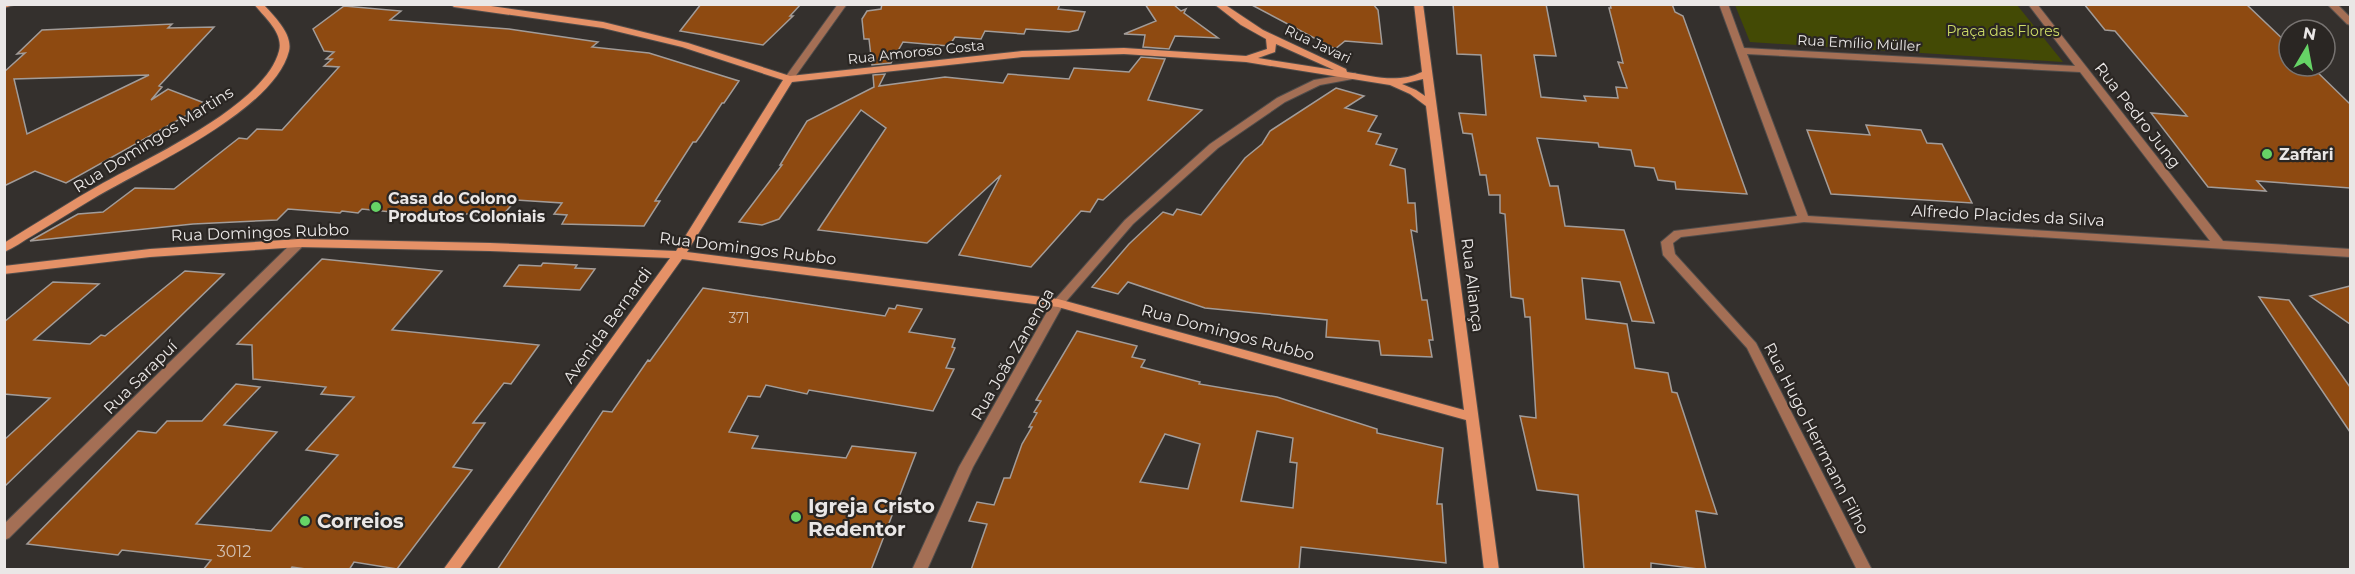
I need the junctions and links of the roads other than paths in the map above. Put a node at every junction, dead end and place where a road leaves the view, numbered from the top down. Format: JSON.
{"nodes":[{"id":1,"x":13,"y":4,"type":"edge"},
{"id":2,"x":258,"y":4,"type":"edge"},
{"id":3,"x":454,"y":4,"type":"edge"},
{"id":4,"x":843,"y":4,"type":"edge"},
{"id":5,"x":1218,"y":4,"type":"edge"},
{"id":6,"x":1418,"y":4,"type":"edge"},
{"id":7,"x":1723,"y":4,"type":"edge"},
{"id":8,"x":2032,"y":4,"type":"edge"},
{"id":9,"x":2331,"y":4,"type":"edge"},
{"id":10,"x":4,"y":5,"type":"edge"},
{"id":11,"x":2350,"y":22,"type":"edge"},
{"id":12,"x":1270,"y":36,"type":"junction"},
{"id":13,"x":1740,"y":51,"type":"junction"},
{"id":14,"x":1246,"y":59,"type":"junction"},
{"id":15,"x":2083,"y":69,"type":"junction"},
{"id":16,"x":1426,"y":73,"type":"junction"},
{"id":17,"x":1355,"y":76,"type":"junction"},
{"id":18,"x":789,"y":79,"type":"junction"},
{"id":19,"x":1388,"y":82,"type":"junction"},
{"id":20,"x":1431,"y":105,"type":"junction"},
{"id":21,"x":1804,"y":219,"type":"junction"},
{"id":22,"x":1667,"y":242,"type":"joint"},
{"id":23,"x":299,"y":243,"type":"junction"},
{"id":24,"x":2219,"y":244,"type":"junction"},
{"id":25,"x":4,"y":248,"type":"edge"},
{"id":26,"x":2350,"y":253,"type":"edge"},
{"id":27,"x":679,"y":255,"type":"junction"},
{"id":28,"x":4,"y":270,"type":"edge"},
{"id":29,"x":1058,"y":303,"type":"junction"},
{"id":30,"x":1472,"y":417,"type":"junction"},
{"id":31,"x":4,"y":534,"type":"edge"},
{"id":32,"x":450,"y":570,"type":"edge"},
{"id":33,"x":919,"y":570,"type":"edge"},
{"id":34,"x":1492,"y":570,"type":"edge"},
{"id":35,"x":1865,"y":570,"type":"edge"}],
"edges":[{"from":1,"to":10,"type":"street"},
{"from":2,"to":25,"type":"street","name":"Rua Domingos Martins"},
{"from":3,"to":18,"type":"street","name":"Rua Amoroso Costa"},
{"from":4,"to":18,"type":"street","name":"Avenida Bernardi"},
{"from":5,"to":12,"type":"street","name":"Rua Javari"},
{"from":6,"to":16,"type":"street","name":"Rua Aliança"},
{"from":7,"to":13,"type":"street"},
{"from":8,"to":15,"type":"street","name":"Rua Pedro Jung"},
{"from":9,"to":11,"type":"street"},
{"from":12,"to":14,"type":"street","name":"Rua Javari"},
{"from":12,"to":17,"type":"street","name":"Rua Javari"},
{"from":13,"to":15,"type":"street","name":"Rua Emílio Müller"},
{"from":13,"to":21,"type":"street"},
{"from":14,"to":17,"type":"street","name":"Rua Amoroso Costa"},
{"from":14,"to":18,"type":"street","name":"Rua Amoroso Costa"},
{"from":15,"to":24,"type":"street","name":"Rua Pedro Jung"},
{"from":16,"to":19,"type":"street","name":"Rua Amoroso Costa"},
{"from":16,"to":20,"type":"street","name":"Rua Aliança"},
{"from":17,"to":19,"type":"street","name":"Rua Amoroso Costa"},
{"from":17,"to":29,"type":"street","name":"Rua João Zanenga"},
{"from":18,"to":27,"type":"street","name":"Avenida Bernardi"},
{"from":19,"to":20,"type":"street","name":"Rua Amoroso Costa"},
{"from":20,"to":30,"type":"street","name":"Rua Aliança"},
{"from":21,"to":22,"type":"street","name":"Alfredo Placides da Silva"},
{"from":21,"to":24,"type":"street","name":"Alfredo Placides da Silva"},
{"from":22,"to":35,"type":"street","name":"Rua Hugo Herrmann Filho"},
{"from":23,"to":27,"type":"street","name":"Rua Domingos Rubbo"},
{"from":23,"to":28,"type":"street","name":"Rua Domingos Rubbo"},
{"from":23,"to":31,"type":"street","name":"Rua Sarapuí"},
{"from":24,"to":26,"type":"street","name":"Alfredo Placides da Silva"},
{"from":27,"to":29,"type":"street","name":"Rua Domingos Rubbo"},
{"from":27,"to":32,"type":"street","name":"Avenida Bernardi"},
{"from":29,"to":30,"type":"street","name":"Rua Domingos Rubbo"},
{"from":29,"to":33,"type":"street","name":"Rua João Zanenga"},
{"from":30,"to":34,"type":"street","name":"Rua Aliança"}]}
